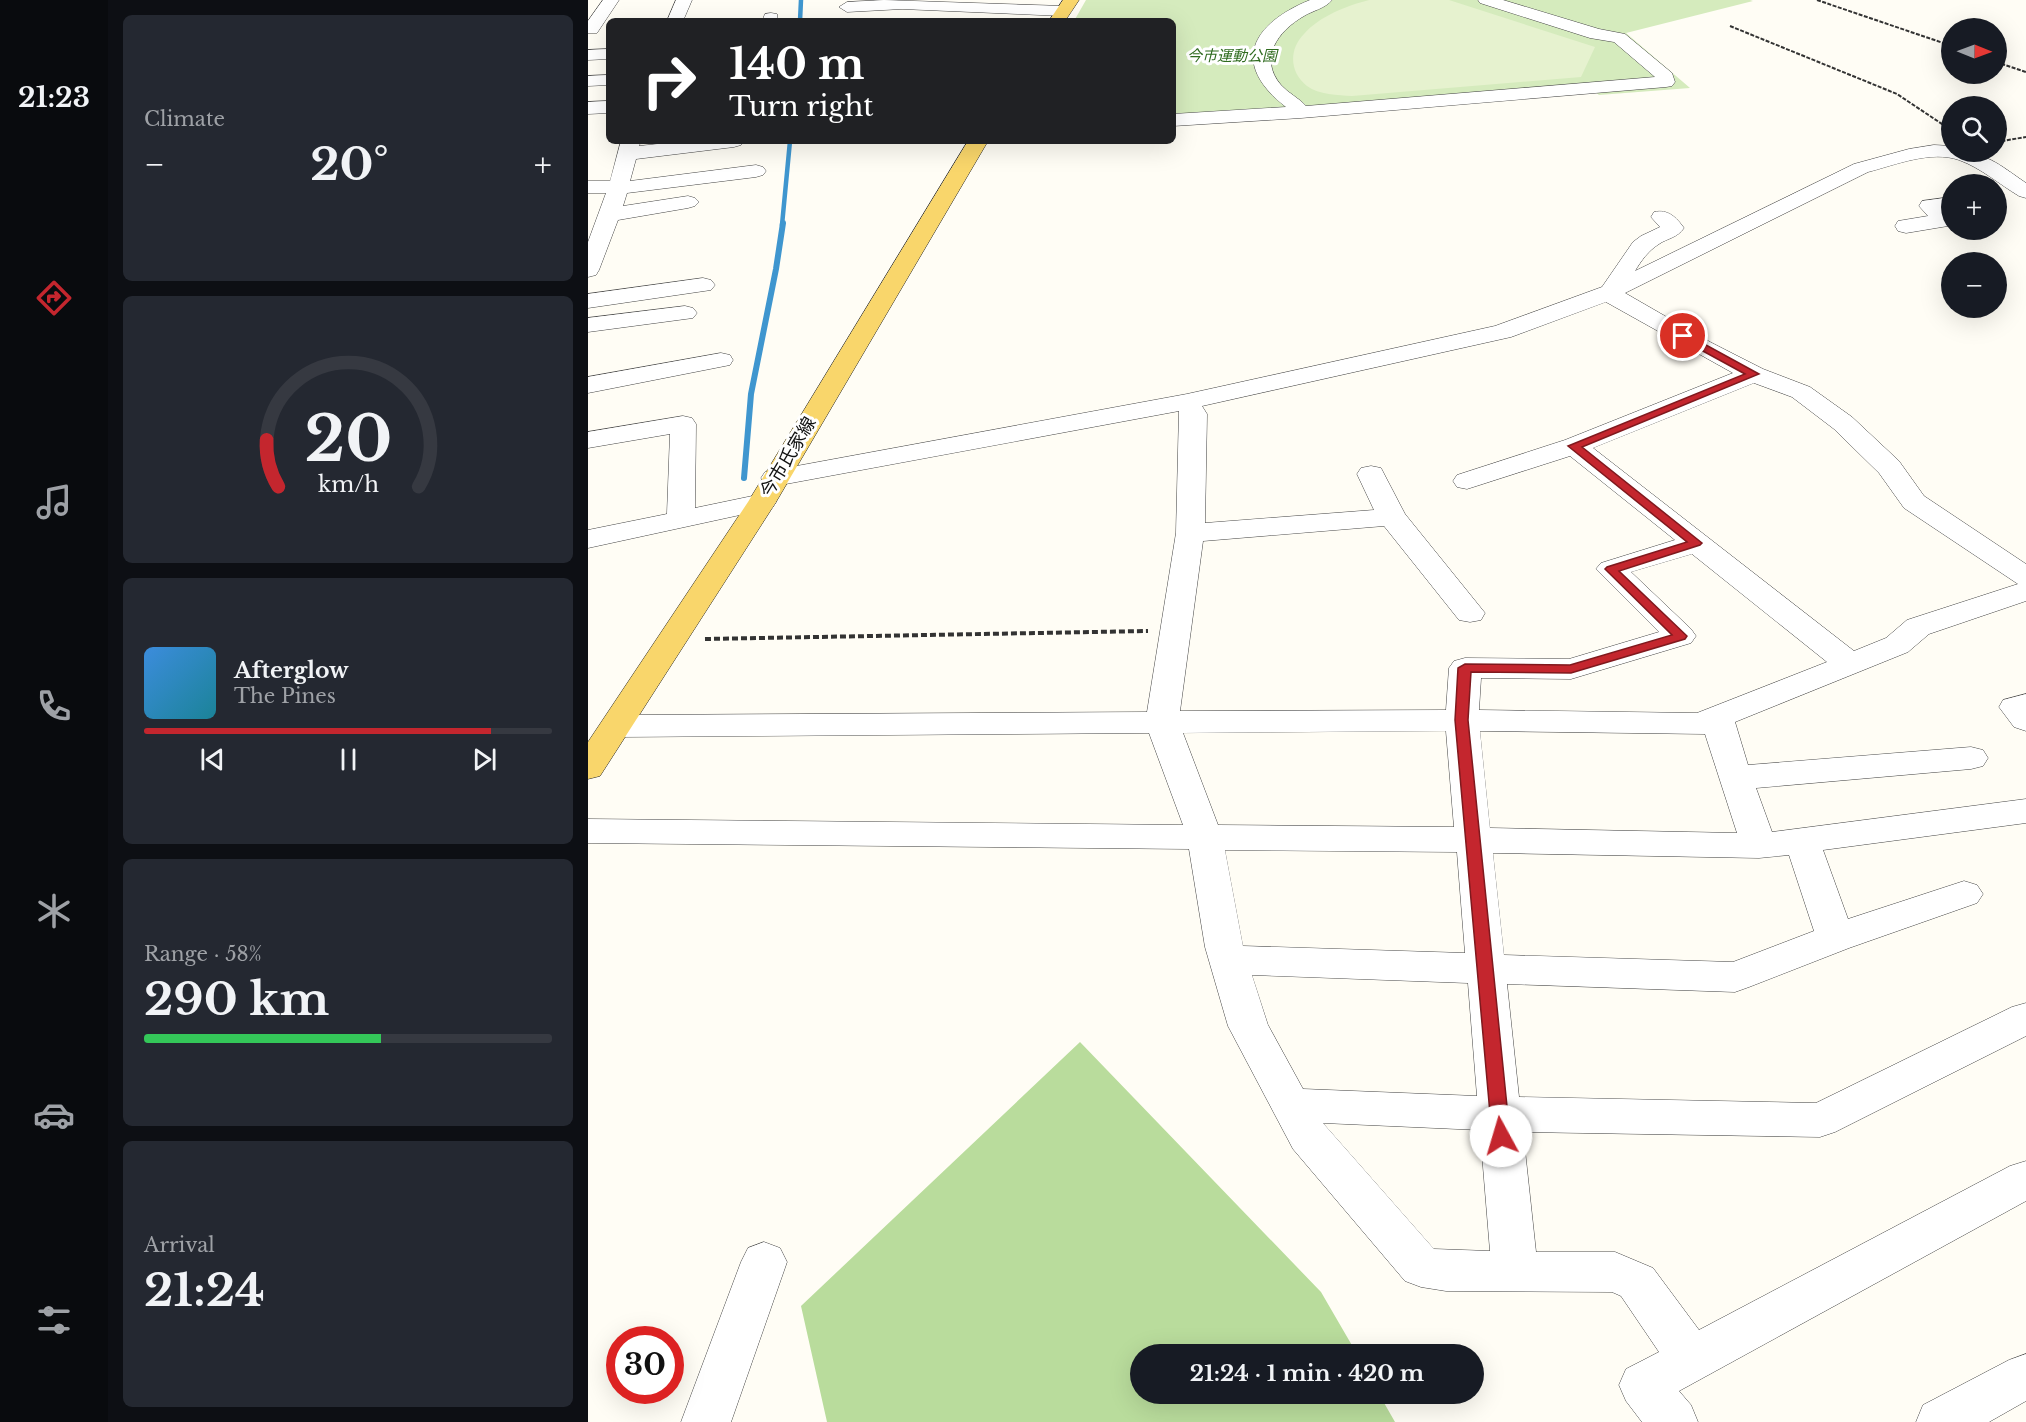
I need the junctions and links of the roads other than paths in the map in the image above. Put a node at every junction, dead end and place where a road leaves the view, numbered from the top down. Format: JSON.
{"nodes":[{"id":1,"x":611,"y":0,"type":"edge"},
{"id":2,"x":684,"y":0,"type":"edge"},
{"id":3,"x":1324,"y":0,"type":"edge"},
{"id":4,"x":1486,"y":0,"type":"edge"},
{"id":5,"x":904,"y":2,"type":"edge"},
{"id":6,"x":1298,"y":5,"type":"edge"},
{"id":7,"x":846,"y":9,"type":"edge"},
{"id":8,"x":1064,"y":11,"type":"edge"},
{"id":9,"x":676,"y":18,"type":"edge"},
{"id":10,"x":606,"y":28,"type":"edge"},
{"id":11,"x":590,"y":29,"type":"edge"},
{"id":12,"x":606,"y":54,"type":"edge"},
{"id":13,"x":588,"y":55,"type":"edge"},
{"id":14,"x":606,"y":80,"type":"edge"},
{"id":15,"x":588,"y":81,"type":"edge"},
{"id":16,"x":606,"y":107,"type":"edge"},
{"id":17,"x":588,"y":108,"type":"edge"},
{"id":18,"x":1301,"y":112,"type":"junction"},
{"id":19,"x":1176,"y":120,"type":"edge"},
{"id":20,"x":606,"y":125,"type":"edge"},
{"id":21,"x":588,"y":126,"type":"edge"},
{"id":22,"x":718,"y":144,"type":"edge"},
{"id":23,"x":976,"y":144,"type":"edge"},
{"id":24,"x":625,"y":162,"type":"edge"},
{"id":25,"x":588,"y":168,"type":"edge"},
{"id":26,"x":756,"y":171,"type":"dead end"},
{"id":27,"x":588,"y":187,"type":"edge"},
{"id":28,"x":2026,"y":193,"type":"edge"},
{"id":29,"x":2007,"y":196,"type":"edge"},
{"id":30,"x":693,"y":201,"type":"dead end"},
{"id":31,"x":1941,"y":204,"type":"edge"},
{"id":32,"x":1662,"y":217,"type":"dead end"},
{"id":33,"x":1941,"y":217,"type":"edge"},
{"id":34,"x":1941,"y":220,"type":"edge"},
{"id":35,"x":1906,"y":226,"type":"dead end"},
{"id":36,"x":599,"y":229,"type":"edge"},
{"id":37,"x":588,"y":270,"type":"edge"},
{"id":38,"x":703,"y":285,"type":"dead end"},
{"id":39,"x":1608,"y":293,"type":"junction"},
{"id":40,"x":588,"y":301,"type":"edge"},
{"id":41,"x":685,"y":313,"type":"dead end"},
{"id":42,"x":588,"y":325,"type":"edge"},
{"id":43,"x":721,"y":360,"type":"dead end"},
{"id":44,"x":1754,"y":374,"type":"junction"},
{"id":45,"x":588,"y":385,"type":"edge"},
{"id":46,"x":1187,"y":402,"type":"junction"},
{"id":47,"x":588,"y":440,"type":"edge"},
{"id":48,"x":1574,"y":446,"type":"junction"},
{"id":49,"x":1371,"y":474,"type":"dead end"},
{"id":50,"x":1467,"y":481,"type":"dead end"},
{"id":51,"x":768,"y":490,"type":"junction"},
{"id":52,"x":1392,"y":517,"type":"junction"},
{"id":53,"x":681,"y":520,"type":"junction"},
{"id":54,"x":1190,"y":533,"type":"junction"},
{"id":55,"x":588,"y":539,"type":"edge"},
{"id":56,"x":1696,"y":543,"type":"junction"},
{"id":57,"x":2026,"y":577,"type":"edge"},
{"id":58,"x":2026,"y":591,"type":"edge"},
{"id":59,"x":1470,"y":613,"type":"dead end"},
{"id":60,"x":1851,"y":664,"type":"junction"},
{"id":61,"x":2026,"y":704,"type":"edge"},
{"id":62,"x":1717,"y":718,"type":"junction"},
{"id":63,"x":1461,"y":720,"type":"junction"},
{"id":64,"x":2026,"y":720,"type":"edge"},
{"id":65,"x":1162,"y":722,"type":"junction"},
{"id":66,"x":617,"y":726,"type":"junction"},
{"id":67,"x":1971,"y":758,"type":"dead end"},
{"id":68,"x":588,"y":768,"type":"edge"},
{"id":69,"x":1735,"y":778,"type":"junction"},
{"id":70,"x":2026,"y":811,"type":"edge"},
{"id":71,"x":588,"y":831,"type":"edge"},
{"id":72,"x":1205,"y":837,"type":"junction"},
{"id":73,"x":1473,"y":840,"type":"junction"},
{"id":74,"x":1802,"y":840,"type":"junction"},
{"id":75,"x":1759,"y":846,"type":"junction"},
{"id":76,"x":1964,"y":894,"type":"dead end"},
{"id":77,"x":1835,"y":938,"type":"junction"},
{"id":78,"x":1228,"y":960,"type":"junction"},
{"id":79,"x":1485,"y":968,"type":"junction"},
{"id":80,"x":2026,"y":1018,"type":"edge"},
{"id":81,"x":1291,"y":1105,"type":"junction"},
{"id":82,"x":1499,"y":1114,"type":"junction"},
{"id":83,"x":2026,"y":1179,"type":"edge"},
{"id":84,"x":764,"y":1262,"type":"dead end"},
{"id":85,"x":1515,"y":1272,"type":"junction"},
{"id":86,"x":1691,"y":1358,"type":"junction"},
{"id":87,"x":2026,"y":1376,"type":"edge"},
{"id":88,"x":706,"y":1422,"type":"edge"},
{"id":89,"x":1673,"y":1422,"type":"edge"},
{"id":90,"x":1941,"y":1422,"type":"edge"}],
"edges":[{"from":1,"to":11,"type":"street"},
{"from":2,"to":9,"type":"street"},
{"from":3,"to":6,"type":"street"},
{"from":4,"to":18,"type":"street"},
{"from":5,"to":7,"type":"street"},
{"from":5,"to":8,"type":"street"},
{"from":6,"to":18,"type":"street"},
{"from":10,"to":11,"type":"street"},
{"from":12,"to":13,"type":"street"},
{"from":14,"to":15,"type":"street"},
{"from":16,"to":17,"type":"street"},
{"from":18,"to":19,"type":"street"},
{"from":20,"to":21,"type":"street"},
{"from":22,"to":24,"type":"street"},
{"from":23,"to":51,"type":"main road","name":"今市氏家線"},
{"from":24,"to":25,"type":"street"},
{"from":24,"to":26,"type":"street"},
{"from":24,"to":27,"type":"street"},
{"from":24,"to":36,"type":"street"},
{"from":28,"to":29,"type":"street"},
{"from":28,"to":39,"type":"street"},
{"from":30,"to":36,"type":"street"},
{"from":31,"to":33,"type":"street"},
{"from":32,"to":39,"type":"street"},
{"from":34,"to":35,"type":"street"},
{"from":36,"to":37,"type":"street"},
{"from":38,"to":40,"type":"street"},
{"from":39,"to":44,"type":"street"},
{"from":39,"to":46,"type":"street"},
{"from":41,"to":42,"type":"street"},
{"from":43,"to":45,"type":"street"},
{"from":44,"to":48,"type":"street"},
{"from":44,"to":57,"type":"street"},
{"from":46,"to":51,"type":"street"},
{"from":46,"to":54,"type":"street"},
{"from":47,"to":53,"type":"street"},
{"from":48,"to":50,"type":"street"},
{"from":48,"to":56,"type":"street"},
{"from":49,"to":52,"type":"street"},
{"from":51,"to":53,"type":"street"},
{"from":51,"to":66,"type":"main road","name":"今市氏家線"},
{"from":52,"to":54,"type":"street"},
{"from":52,"to":59,"type":"street"},
{"from":53,"to":55,"type":"street"},
{"from":54,"to":65,"type":"street"},
{"from":56,"to":60,"type":"street"},
{"from":56,"to":63,"type":"street"},
{"from":58,"to":60,"type":"street"},
{"from":60,"to":62,"type":"street"},
{"from":61,"to":64,"type":"street"},
{"from":62,"to":63,"type":"street"},
{"from":62,"to":69,"type":"street"},
{"from":63,"to":65,"type":"street"},
{"from":63,"to":73,"type":"street"},
{"from":65,"to":66,"type":"street"},
{"from":65,"to":72,"type":"street"},
{"from":66,"to":68,"type":"main road","name":"今市氏家線"},
{"from":67,"to":69,"type":"street"},
{"from":69,"to":75,"type":"street"},
{"from":70,"to":74,"type":"street"},
{"from":71,"to":72,"type":"street"},
{"from":72,"to":73,"type":"street"},
{"from":72,"to":78,"type":"street"},
{"from":73,"to":75,"type":"street"},
{"from":73,"to":79,"type":"street"},
{"from":74,"to":75,"type":"street"},
{"from":74,"to":77,"type":"street"},
{"from":76,"to":77,"type":"street"},
{"from":77,"to":79,"type":"street"},
{"from":78,"to":79,"type":"street"},
{"from":78,"to":81,"type":"street"},
{"from":79,"to":82,"type":"street"},
{"from":80,"to":82,"type":"street"},
{"from":81,"to":82,"type":"street"},
{"from":81,"to":85,"type":"street"},
{"from":82,"to":85,"type":"street"},
{"from":83,"to":86,"type":"street"},
{"from":84,"to":88,"type":"street"},
{"from":85,"to":86,"type":"street"},
{"from":86,"to":89,"type":"street"},
{"from":87,"to":90,"type":"street"}]}
